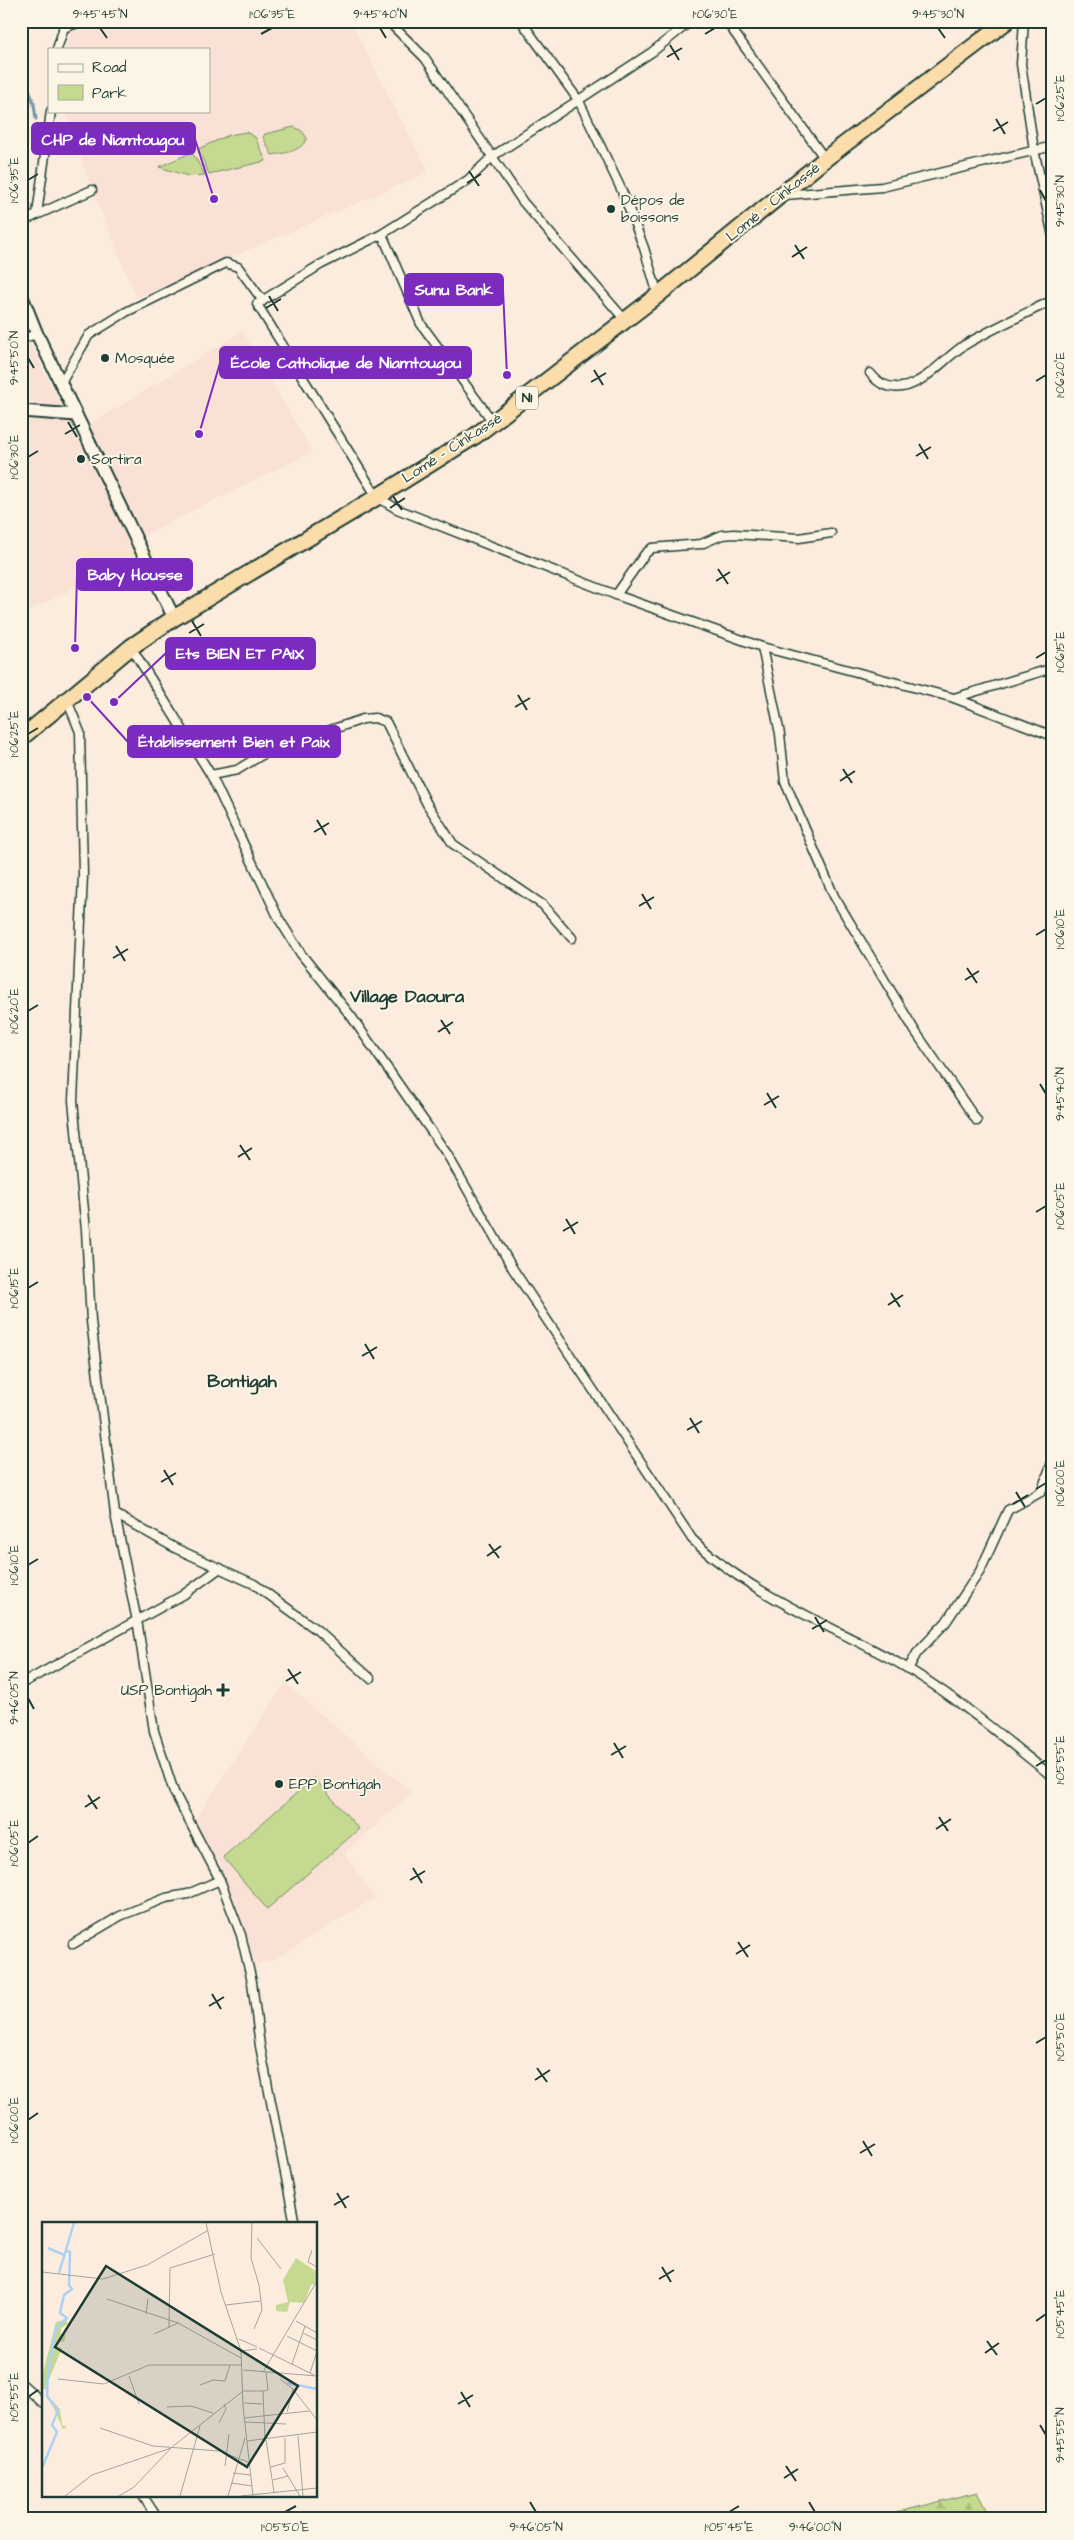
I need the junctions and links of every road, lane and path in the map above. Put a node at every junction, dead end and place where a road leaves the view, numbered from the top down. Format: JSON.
{"nodes":[{"id":1,"x":84,"y":21,"type":"edge"},
{"id":2,"x":388,"y":21,"type":"edge"},
{"id":3,"x":521,"y":21,"type":"edge"},
{"id":4,"x":691,"y":21,"type":"edge"},
{"id":5,"x":726,"y":21,"type":"edge"},
{"id":6,"x":1007,"y":21,"type":"edge"},
{"id":7,"x":1024,"y":21,"type":"edge"},
{"id":8,"x":64,"y":24,"type":"edge"},
{"id":9,"x":57,"y":48,"type":"edge"},
{"id":10,"x":579,"y":101,"type":"junction"},
{"id":11,"x":51,"y":112,"type":"edge"},
{"id":12,"x":1053,"y":146,"type":"edge"},
{"id":13,"x":1034,"y":150,"type":"junction"},
{"id":14,"x":493,"y":156,"type":"junction"},
{"id":15,"x":825,"y":159,"type":"junction"},
{"id":16,"x":92,"y":190,"type":"dead end"},
{"id":17,"x":784,"y":195,"type":"junction"},
{"id":18,"x":37,"y":214,"type":"junction"},
{"id":19,"x":21,"y":222,"type":"edge"},
{"id":20,"x":382,"y":234,"type":"junction"},
{"id":21,"x":1053,"y":236,"type":"edge"},
{"id":22,"x":21,"y":294,"type":"edge"},
{"id":23,"x":658,"y":295,"type":"junction"},
{"id":24,"x":1053,"y":300,"type":"edge"},
{"id":25,"x":263,"y":301,"type":"junction"},
{"id":26,"x":625,"y":320,"type":"junction"},
{"id":27,"x":37,"y":334,"type":"junction"},
{"id":28,"x":21,"y":339,"type":"edge"},
{"id":29,"x":870,"y":373,"type":"dead end"},
{"id":30,"x":61,"y":383,"type":"junction"},
{"id":31,"x":21,"y":411,"type":"edge"},
{"id":32,"x":76,"y":415,"type":"junction"},
{"id":33,"x":493,"y":422,"type":"junction"},
{"id":34,"x":377,"y":498,"type":"junction"},
{"id":35,"x":831,"y":534,"type":"dead end"},
{"id":36,"x":616,"y":595,"type":"junction"},
{"id":37,"x":174,"y":618,"type":"junction"},
{"id":38,"x":762,"y":646,"type":"junction"},
{"id":39,"x":131,"y":647,"type":"junction"},
{"id":40,"x":1053,"y":668,"type":"edge"},
{"id":41,"x":954,"y":698,"type":"junction"},
{"id":42,"x":67,"y":700,"type":"junction"},
{"id":43,"x":1053,"y":736,"type":"edge"},
{"id":44,"x":21,"y":738,"type":"edge"},
{"id":45,"x":211,"y":775,"type":"junction"},
{"id":46,"x":572,"y":938,"type":"dead end"},
{"id":47,"x":977,"y":1122,"type":"dead end"},
{"id":48,"x":1053,"y":1460,"type":"edge"},
{"id":49,"x":115,"y":1514,"type":"junction"},
{"id":50,"x":220,"y":1568,"type":"junction"},
{"id":51,"x":136,"y":1618,"type":"junction"},
{"id":52,"x":908,"y":1670,"type":"junction"},
{"id":53,"x":370,"y":1678,"type":"dead end"},
{"id":54,"x":21,"y":1684,"type":"edge"},
{"id":55,"x":1053,"y":1777,"type":"edge"},
{"id":56,"x":220,"y":1880,"type":"junction"},
{"id":57,"x":73,"y":1944,"type":"dead end"},
{"id":58,"x":295,"y":2222,"type":"edge"},
{"id":59,"x":21,"y":2383,"type":"edge"},
{"id":60,"x":42,"y":2402,"type":"edge"},
{"id":61,"x":144,"y":2498,"type":"edge"},
{"id":62,"x":158,"y":2519,"type":"edge"}],
"edges":[{"from":1,"to":8,"type":"street"},
{"from":2,"to":14,"type":"street"},
{"from":3,"to":10,"type":"street"},
{"from":4,"to":10,"type":"street"},
{"from":5,"to":15,"type":"street"},
{"from":6,"to":15,"type":"highway","name":"Lomé - Cinkassé","number":"N1"},
{"from":7,"to":13,"type":"street"},
{"from":8,"to":9,"type":"street"},
{"from":10,"to":14,"type":"street"},
{"from":10,"to":23,"type":"street"},
{"from":11,"to":18,"type":"street"},
{"from":12,"to":13,"type":"street"},
{"from":13,"to":17,"type":"street"},
{"from":13,"to":21,"type":"street"},
{"from":14,"to":20,"type":"street"},
{"from":14,"to":26,"type":"street"},
{"from":15,"to":17,"type":"highway","name":"Lomé - Cinkassé","number":"N1"},
{"from":16,"to":18,"type":"street"},
{"from":17,"to":23,"type":"highway","name":"Lomé - Cinkassé","number":"N1"},
{"from":18,"to":19,"type":"street"},
{"from":20,"to":25,"type":"street"},
{"from":20,"to":33,"type":"street"},
{"from":22,"to":27,"type":"main road"},
{"from":23,"to":26,"type":"highway","name":"Lomé - Cinkassé","number":"N1"},
{"from":24,"to":29,"type":"street"},
{"from":25,"to":30,"type":"street"},
{"from":25,"to":34,"type":"street"},
{"from":26,"to":33,"type":"highway","name":"Lomé - Cinkassé","number":"N1"},
{"from":27,"to":28,"type":"street"},
{"from":27,"to":30,"type":"main road"},
{"from":30,"to":32,"type":"main road"},
{"from":31,"to":32,"type":"main road"},
{"from":32,"to":37,"type":"main road"},
{"from":33,"to":34,"type":"highway","name":"Lomé - Cinkassé","number":"N1"},
{"from":34,"to":36,"type":"street"},
{"from":34,"to":37,"type":"highway","name":"Lomé - Cinkassé","number":"N1"},
{"from":35,"to":36,"type":"street"},
{"from":36,"to":38,"type":"street"},
{"from":37,"to":39,"type":"highway","name":"Lomé - Cinkassé","number":"N1"},
{"from":38,"to":41,"type":"street"},
{"from":38,"to":47,"type":"street"},
{"from":39,"to":42,"type":"highway","name":"Lomé - Cinkassé","number":"N1"},
{"from":39,"to":45,"type":"street"},
{"from":40,"to":41,"type":"street"},
{"from":41,"to":43,"type":"street"},
{"from":42,"to":44,"type":"highway","name":"Lomé - Cinkassé","number":"N1"},
{"from":42,"to":49,"type":"street"},
{"from":45,"to":46,"type":"street"},
{"from":45,"to":52,"type":"street"},
{"from":48,"to":52,"type":"street"},
{"from":49,"to":50,"type":"street"},
{"from":49,"to":51,"type":"street"},
{"from":50,"to":51,"type":"street"},
{"from":50,"to":53,"type":"street"},
{"from":51,"to":54,"type":"street"},
{"from":51,"to":56,"type":"street"},
{"from":52,"to":55,"type":"street"},
{"from":56,"to":57,"type":"street"},
{"from":56,"to":58,"type":"street"},
{"from":59,"to":60,"type":"street"},
{"from":61,"to":62,"type":"street"}]}
